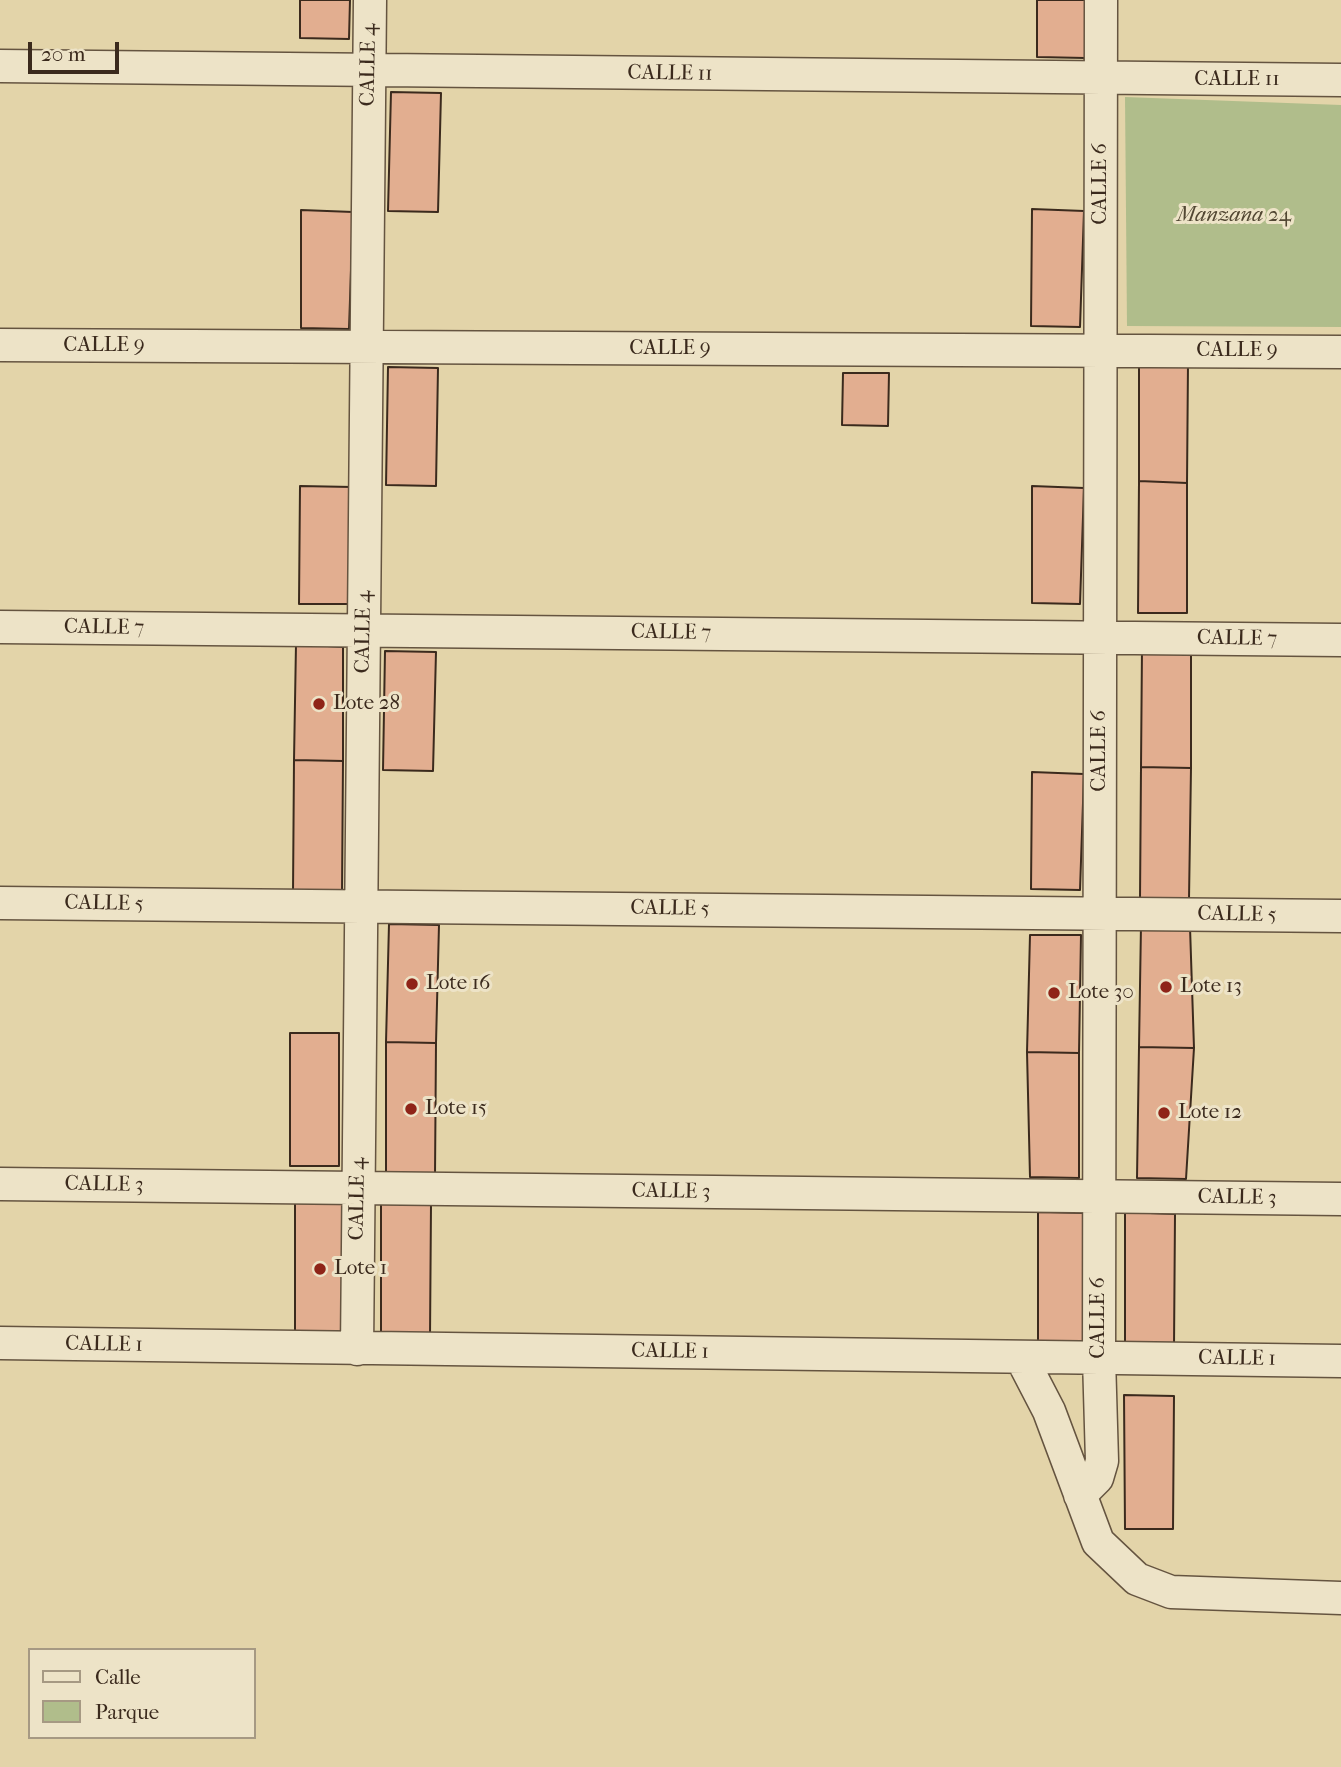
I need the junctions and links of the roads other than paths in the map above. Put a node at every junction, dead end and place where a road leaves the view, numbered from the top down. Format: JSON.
{"nodes":[{"id":1,"x":370,"y":0,"type":"edge"},
{"id":2,"x":1101,"y":0,"type":"edge"},
{"id":3,"x":0,"y":66,"type":"edge"},
{"id":4,"x":369,"y":70,"type":"junction"},
{"id":5,"x":1101,"y":79,"type":"junction"},
{"id":6,"x":1341,"y":80,"type":"edge"},
{"id":7,"x":0,"y":345,"type":"edge"},
{"id":8,"x":366,"y":347,"type":"junction"},
{"id":9,"x":1100,"y":351,"type":"junction"},
{"id":10,"x":1341,"y":352,"type":"edge"},
{"id":11,"x":0,"y":627,"type":"edge"},
{"id":12,"x":364,"y":630,"type":"junction"},
{"id":13,"x":1100,"y":637,"type":"junction"},
{"id":14,"x":1341,"y":640,"type":"edge"},
{"id":15,"x":0,"y":903,"type":"edge"},
{"id":16,"x":361,"y":906,"type":"junction"},
{"id":17,"x":1100,"y":913,"type":"junction"},
{"id":18,"x":1341,"y":916,"type":"edge"},
{"id":19,"x":0,"y":1184,"type":"edge"},
{"id":20,"x":358,"y":1188,"type":"junction"},
{"id":21,"x":1099,"y":1196,"type":"junction"},
{"id":22,"x":1341,"y":1199,"type":"edge"},
{"id":23,"x":0,"y":1343,"type":"edge"},
{"id":24,"x":357,"y":1349,"type":"junction"},
{"id":25,"x":1021,"y":1357,"type":"junction"},
{"id":26,"x":1099,"y":1358,"type":"junction"},
{"id":27,"x":1341,"y":1361,"type":"edge"},
{"id":28,"x":1080,"y":1495,"type":"junction"},
{"id":29,"x":1341,"y":1598,"type":"edge"}],
"edges":[{"from":1,"to":4,"type":"street","name":"CALLE 4"},
{"from":2,"to":5,"type":"street","name":"CALLE 6"},
{"from":3,"to":4,"type":"street","name":"CALLE 11"},
{"from":4,"to":5,"type":"street","name":"CALLE 11"},
{"from":4,"to":8,"type":"street","name":"CALLE 4"},
{"from":5,"to":6,"type":"street","name":"CALLE 11"},
{"from":5,"to":9,"type":"street","name":"CALLE 6"},
{"from":7,"to":8,"type":"street","name":"CALLE 9"},
{"from":8,"to":9,"type":"street","name":"CALLE 9"},
{"from":8,"to":12,"type":"street","name":"CALLE 4"},
{"from":9,"to":10,"type":"street","name":"CALLE 9"},
{"from":9,"to":13,"type":"street","name":"CALLE 6"},
{"from":11,"to":12,"type":"street","name":"CALLE 7"},
{"from":12,"to":13,"type":"street","name":"CALLE 7"},
{"from":12,"to":16,"type":"street","name":"CALLE 4"},
{"from":13,"to":14,"type":"street","name":"CALLE 7"},
{"from":13,"to":17,"type":"street","name":"CALLE 6"},
{"from":15,"to":16,"type":"street","name":"CALLE 5"},
{"from":16,"to":17,"type":"street","name":"CALLE 5"},
{"from":16,"to":20,"type":"street","name":"CALLE 4"},
{"from":17,"to":18,"type":"street","name":"CALLE 5"},
{"from":17,"to":21,"type":"street","name":"CALLE 6"},
{"from":19,"to":20,"type":"street","name":"CALLE 3"},
{"from":20,"to":21,"type":"street","name":"CALLE 3"},
{"from":20,"to":24,"type":"street","name":"CALLE 4"},
{"from":21,"to":22,"type":"street","name":"CALLE 3"},
{"from":21,"to":26,"type":"street","name":"CALLE 6"},
{"from":23,"to":24,"type":"street","name":"CALLE 1"},
{"from":24,"to":25,"type":"street","name":"CALLE 1"},
{"from":25,"to":26,"type":"street","name":"CALLE 1"},
{"from":25,"to":28,"type":"street"},
{"from":26,"to":27,"type":"street","name":"CALLE 1"},
{"from":26,"to":28,"type":"street","name":"CALLE 6"},
{"from":28,"to":29,"type":"street"}]}
